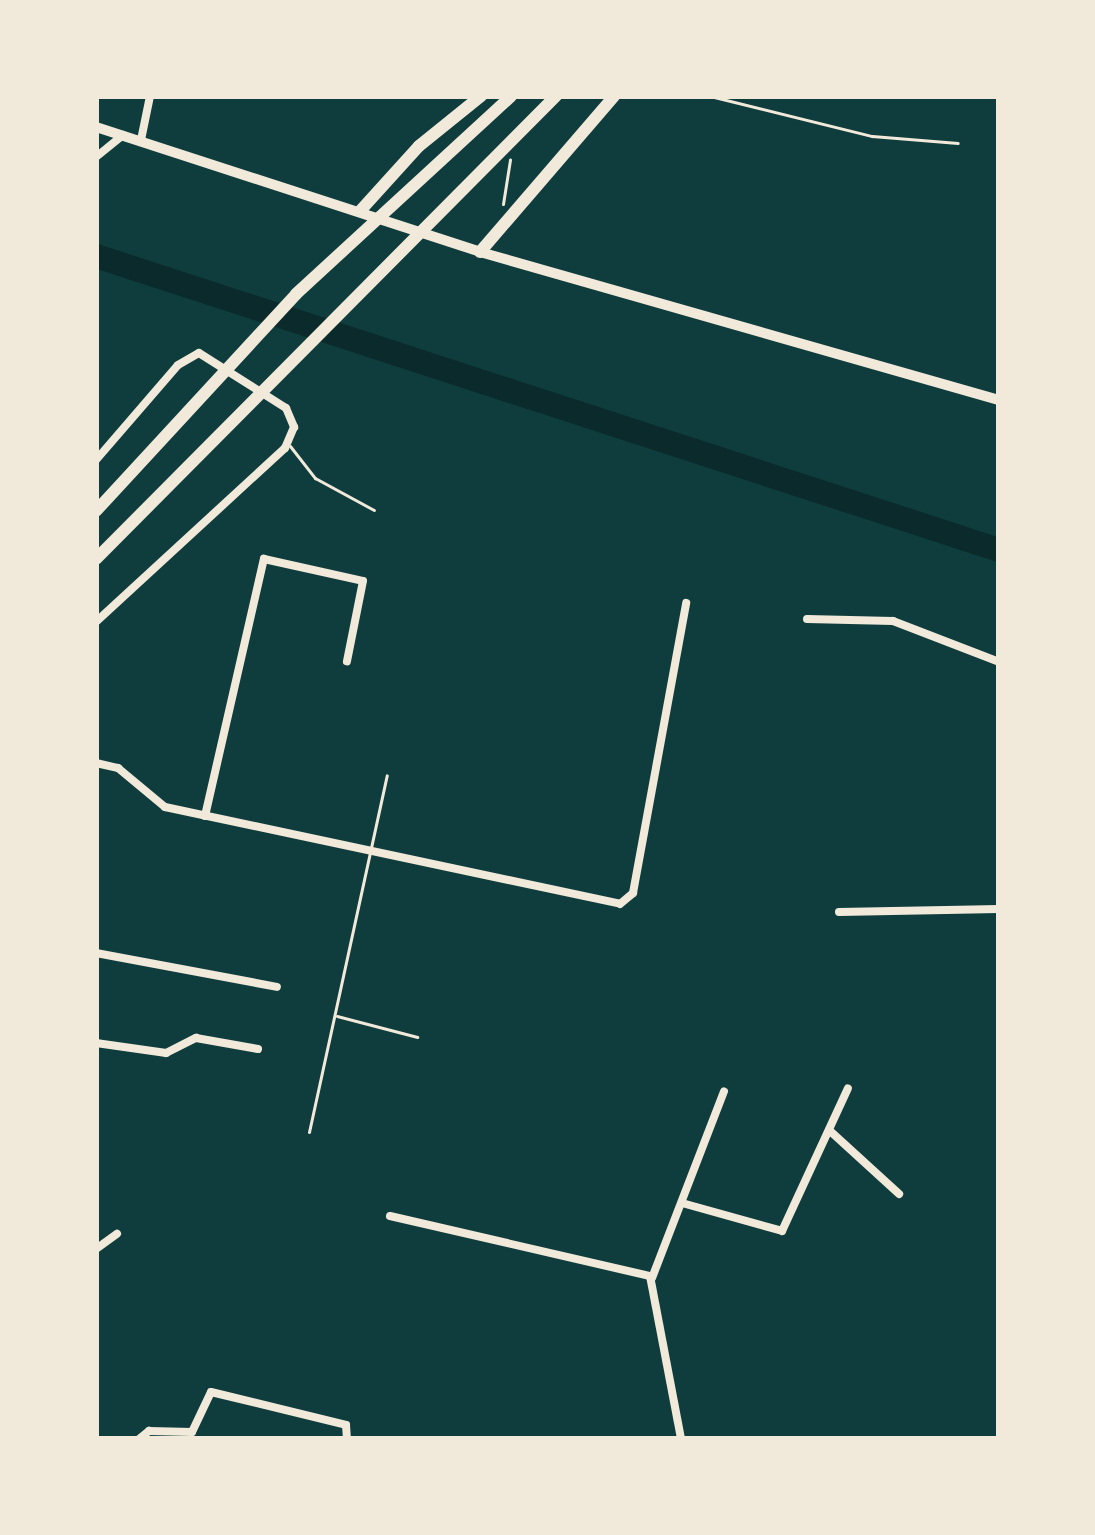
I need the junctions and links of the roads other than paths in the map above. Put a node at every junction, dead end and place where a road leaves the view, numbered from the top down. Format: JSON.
{"nodes":[{"id":1,"x":150,"y":96,"type":"edge"},
{"id":2,"x":481,"y":96,"type":"edge"},
{"id":3,"x":511,"y":96,"type":"edge"},
{"id":4,"x":556,"y":96,"type":"edge"},
{"id":5,"x":614,"y":96,"type":"edge"},
{"id":6,"x":710,"y":96,"type":"edge"},
{"id":7,"x":96,"y":127,"type":"edge"},
{"id":8,"x":124,"y":134,"type":"junction"},
{"id":9,"x":141,"y":140,"type":"junction"},
{"id":10,"x":958,"y":143,"type":"dead end"},
{"id":11,"x":96,"y":157,"type":"edge"},
{"id":12,"x":361,"y":210,"type":"junction"},
{"id":13,"x":480,"y":252,"type":"junction"},
{"id":14,"x":999,"y":400,"type":"edge"},
{"id":15,"x":289,"y":444,"type":"junction"},
{"id":16,"x":96,"y":460,"type":"edge"},
{"id":17,"x":374,"y":510,"type":"dead end"},
{"id":18,"x":96,"y":512,"type":"edge"},
{"id":19,"x":96,"y":559,"type":"edge"},
{"id":20,"x":686,"y":602,"type":"dead end"},
{"id":21,"x":807,"y":619,"type":"dead end"},
{"id":22,"x":96,"y":622,"type":"edge"},
{"id":23,"x":347,"y":661,"type":"dead end"},
{"id":24,"x":999,"y":662,"type":"edge"},
{"id":25,"x":96,"y":763,"type":"edge"},
{"id":26,"x":387,"y":775,"type":"dead end"},
{"id":27,"x":205,"y":816,"type":"junction"},
{"id":28,"x":370,"y":852,"type":"junction"},
{"id":29,"x":999,"y":910,"type":"edge"},
{"id":30,"x":839,"y":912,"type":"dead end"},
{"id":31,"x":96,"y":952,"type":"edge"},
{"id":32,"x":277,"y":986,"type":"dead end"},
{"id":33,"x":335,"y":1016,"type":"junction"},
{"id":34,"x":417,"y":1037,"type":"dead end"},
{"id":35,"x":96,"y":1043,"type":"edge"},
{"id":36,"x":258,"y":1049,"type":"dead end"},
{"id":37,"x":848,"y":1088,"type":"dead end"},
{"id":38,"x":724,"y":1091,"type":"dead end"},
{"id":39,"x":829,"y":1130,"type":"junction"},
{"id":40,"x":309,"y":1132,"type":"dead end"},
{"id":41,"x":899,"y":1194,"type":"dead end"},
{"id":42,"x":682,"y":1203,"type":"junction"},
{"id":43,"x":390,"y":1216,"type":"dead end"},
{"id":44,"x":117,"y":1234,"type":"dead end"},
{"id":45,"x":96,"y":1249,"type":"edge"},
{"id":46,"x":652,"y":1278,"type":"junction"},
{"id":47,"x":139,"y":1439,"type":"edge"},
{"id":48,"x":347,"y":1439,"type":"edge"},
{"id":49,"x":681,"y":1439,"type":"edge"}],
"edges":[{"from":1,"to":9,"type":"street"},
{"from":2,"to":12,"type":"highway"},
{"from":3,"to":18,"type":"highway"},
{"from":4,"to":19,"type":"highway"},
{"from":5,"to":13,"type":"highway"},
{"from":6,"to":10,"type":"lane"},
{"from":7,"to":8,"type":"main road"},
{"from":8,"to":9,"type":"main road"},
{"from":8,"to":11,"type":"street"},
{"from":9,"to":12,"type":"main road"},
{"from":12,"to":13,"type":"main road"},
{"from":13,"to":14,"type":"main road"},
{"from":15,"to":16,"type":"street"},
{"from":15,"to":17,"type":"lane"},
{"from":15,"to":22,"type":"street"},
{"from":20,"to":28,"type":"street"},
{"from":21,"to":24,"type":"street"},
{"from":23,"to":27,"type":"street"},
{"from":25,"to":27,"type":"street"},
{"from":26,"to":28,"type":"lane"},
{"from":27,"to":28,"type":"street"},
{"from":28,"to":33,"type":"lane"},
{"from":29,"to":30,"type":"street"},
{"from":31,"to":32,"type":"street"},
{"from":33,"to":34,"type":"lane"},
{"from":33,"to":40,"type":"lane"},
{"from":35,"to":36,"type":"street"},
{"from":37,"to":39,"type":"street"},
{"from":38,"to":42,"type":"street"},
{"from":39,"to":41,"type":"street"},
{"from":39,"to":42,"type":"street"},
{"from":42,"to":46,"type":"street"},
{"from":43,"to":46,"type":"street"},
{"from":44,"to":45,"type":"street"},
{"from":46,"to":49,"type":"street"},
{"from":47,"to":48,"type":"street"}]}
